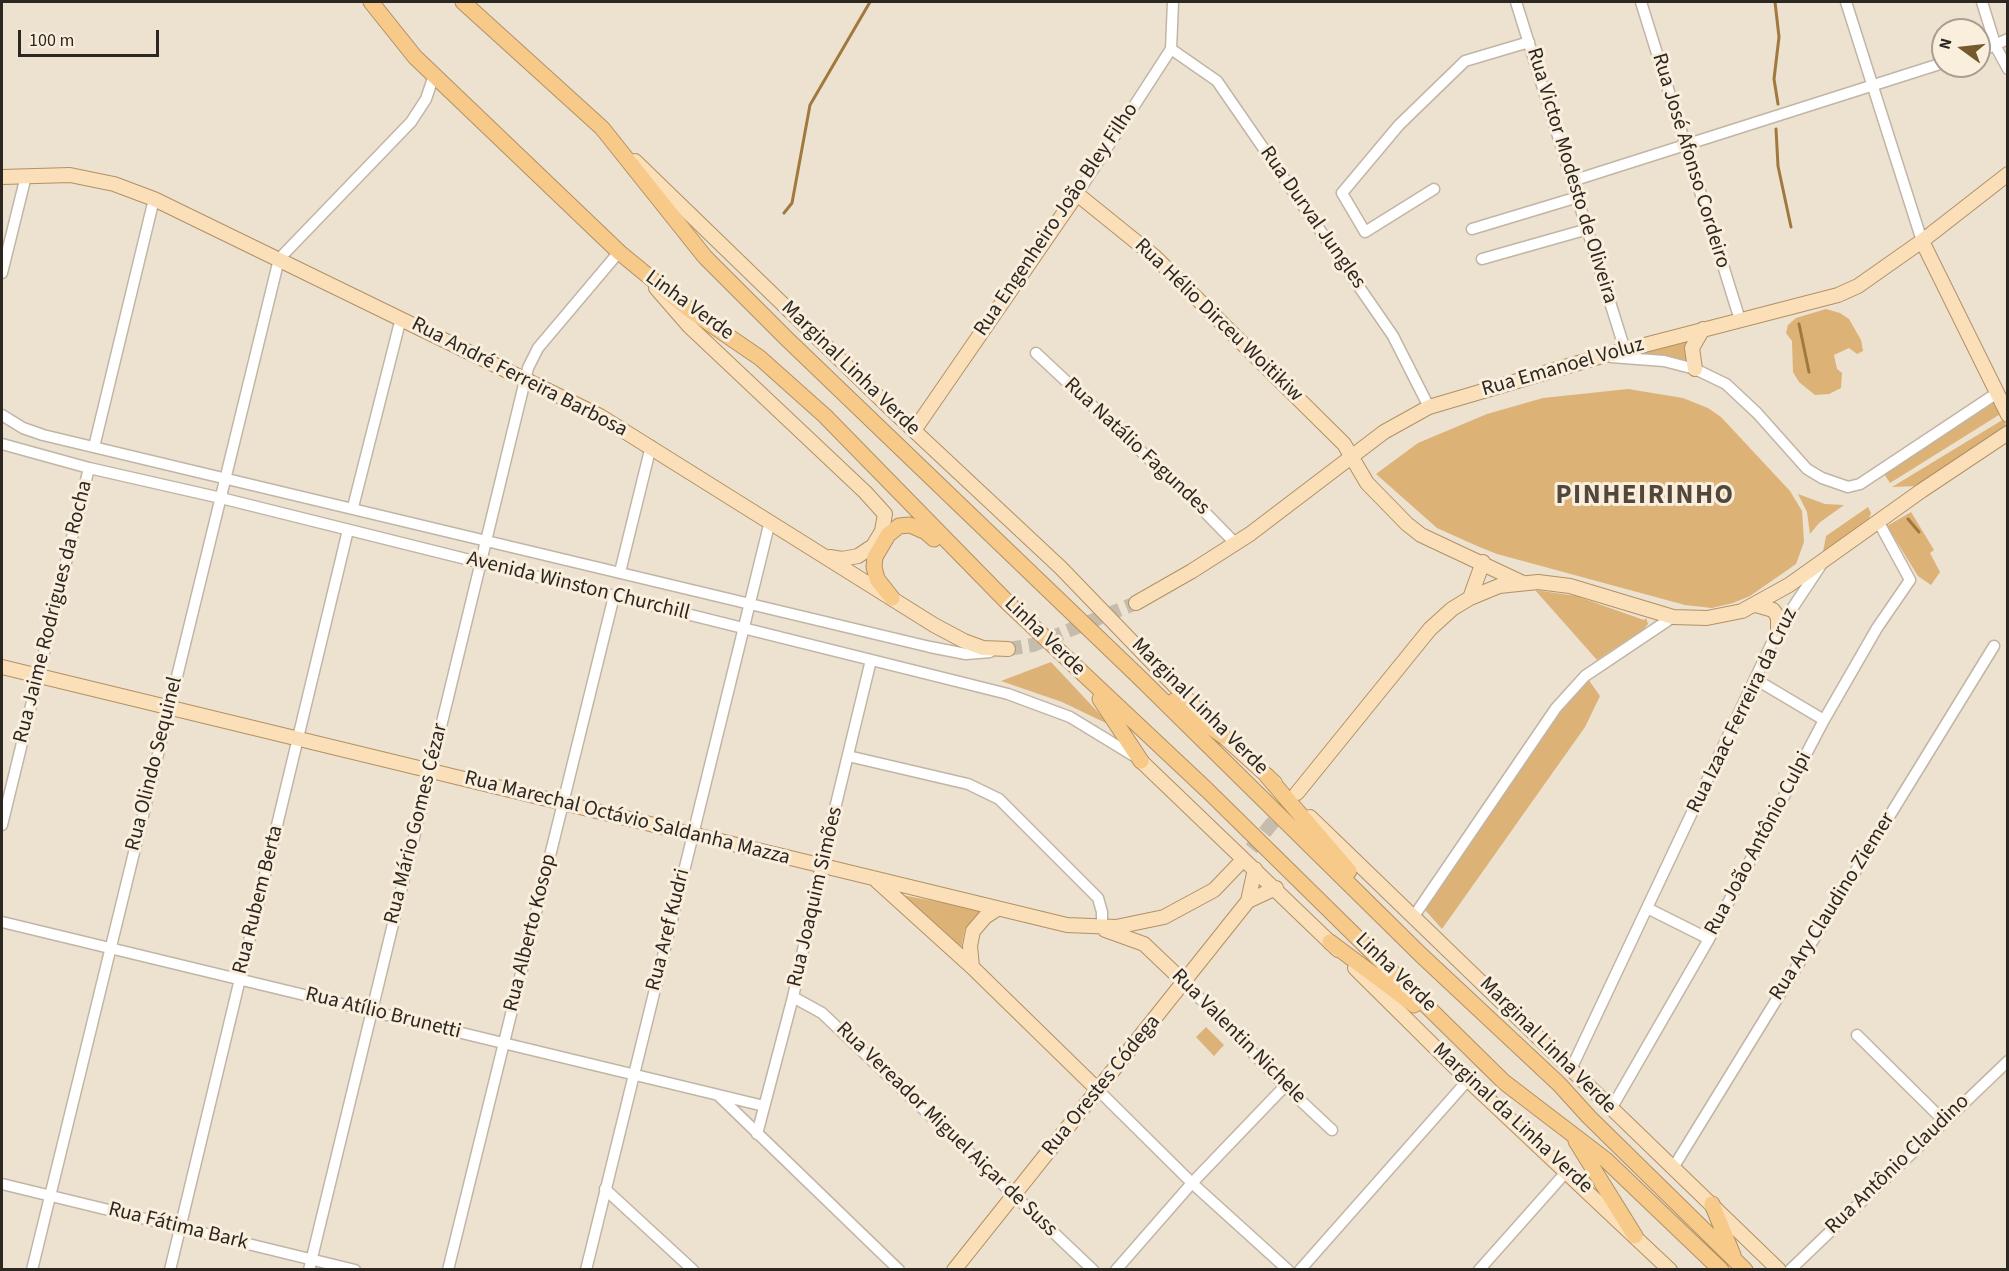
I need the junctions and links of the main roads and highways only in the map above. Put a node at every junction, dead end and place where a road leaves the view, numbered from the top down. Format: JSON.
{"nodes":[{"id":1,"x":364,"y":2,"type":"edge"},
{"id":2,"x":372,"y":2,"type":"edge"},
{"id":3,"x":464,"y":2,"type":"edge"},
{"id":4,"x":388,"y":24,"type":"junction"},
{"id":5,"x":618,"y":145,"type":"junction"},
{"id":6,"x":2007,"y":174,"type":"edge"},
{"id":7,"x":2,"y":177,"type":"edge"},
{"id":8,"x":1077,"y":194,"type":"joint"},
{"id":9,"x":1922,"y":241,"type":"junction"},
{"id":10,"x":647,"y":278,"type":"junction"},
{"id":11,"x":1704,"y":329,"type":"junction"},
{"id":12,"x":1695,"y":369,"type":"road end"},
{"id":13,"x":2007,"y":415,"type":"edge"},
{"id":14,"x":915,"y":429,"type":"junction"},
{"id":15,"x":2007,"y":433,"type":"edge"},
{"id":16,"x":1351,"y":455,"type":"junction"},
{"id":17,"x":825,"y":556,"type":"junction"},
{"id":18,"x":1483,"y":562,"type":"junction"},
{"id":19,"x":1521,"y":582,"type":"junction"},
{"id":20,"x":892,"y":598,"type":"junction"},
{"id":21,"x":1470,"y":598,"type":"junction"},
{"id":22,"x":1008,"y":603,"type":"junction"},
{"id":23,"x":1136,"y":603,"type":"tunnel mouth"},
{"id":24,"x":1756,"y":604,"type":"junction"},
{"id":25,"x":1778,"y":630,"type":"road end"},
{"id":26,"x":1008,"y":649,"type":"tunnel mouth"},
{"id":27,"x":2,"y":667,"type":"edge"},
{"id":28,"x":1138,"y":676,"type":"junction"},
{"id":29,"x":1087,"y":679,"type":"junction"},
{"id":30,"x":1223,"y":736,"type":"junction"},
{"id":31,"x":1142,"y":762,"type":"joint"},
{"id":32,"x":1267,"y":776,"type":"junction"},
{"id":33,"x":1297,"y":793,"type":"tunnel mouth"},
{"id":34,"x":1238,"y":865,"type":"tunnel mouth"},
{"id":35,"x":1255,"y":869,"type":"junction"},
{"id":36,"x":876,"y":879,"type":"junction"},
{"id":37,"x":1276,"y":888,"type":"junction"},
{"id":38,"x":1248,"y":901,"type":"junction"},
{"id":39,"x":997,"y":909,"type":"junction"},
{"id":40,"x":1147,"y":922,"type":"junction"},
{"id":41,"x":1101,"y":928,"type":"junction"},
{"id":42,"x":1330,"y":942,"type":"junction"},
{"id":43,"x":1144,"y":944,"type":"junction"},
{"id":44,"x":1421,"y":955,"type":"junction"},
{"id":45,"x":972,"y":967,"type":"junction"},
{"id":46,"x":1185,"y":982,"type":"junction"},
{"id":47,"x":1472,"y":1050,"type":"junction"},
{"id":48,"x":1098,"y":1090,"type":"junction"},
{"id":49,"x":1569,"y":1131,"type":"junction"},
{"id":50,"x":1712,"y":1204,"type":"junction"},
{"id":51,"x":1635,"y":1236,"type":"junction"},
{"id":52,"x":1740,"y":1265,"type":"edge"},
{"id":53,"x":954,"y":1269,"type":"edge"},
{"id":54,"x":1670,"y":1269,"type":"edge"},
{"id":55,"x":1722,"y":1269,"type":"edge"},
{"id":56,"x":1779,"y":1269,"type":"edge"}],
"edges":[{"from":1,"to":4,"type":"main road"},
{"from":2,"to":4,"type":"highway","name":"Linha Verde"},
{"from":3,"to":5,"type":"highway","name":"Linha Verde"},
{"from":4,"to":10,"type":"highway","name":"Linha Verde"},
{"from":5,"to":14,"type":"main road","name":"Marginal Linha Verde"},
{"from":5,"to":28,"type":"highway","name":"Linha Verde"},
{"from":6,"to":9,"type":"main road","name":"Rua Emanoel Voluz"},
{"from":7,"to":17,"type":"main road","name":"Rua André Ferreira Barbosa"},
{"from":8,"to":14,"type":"main road","name":"Rua Engenheiro João Bley Filho"},
{"from":8,"to":16,"type":"main road","name":"Rua Hélio Dirceu Woitikiw"},
{"from":9,"to":11,"type":"main road","name":"Rua Emanoel Voluz"},
{"from":9,"to":13,"type":"main road"},
{"from":10,"to":17,"type":"main road"},
{"from":10,"to":22,"type":"highway","name":"Linha Verde"},
{"from":11,"to":12,"type":"main road"},
{"from":11,"to":16,"type":"main road","name":"Rua Emanoel Voluz"},
{"from":14,"to":30,"type":"main road","name":"Marginal Linha Verde"},
{"from":15,"to":24,"type":"main road","name":"Rua Izaac Ferreira da Cruz"},
{"from":16,"to":18,"type":"main road","name":"Rua Hélio Dirceu Woitikiw"},
{"from":16,"to":23,"type":"main road","name":"Rua Emanoel Voluz"},
{"from":17,"to":20,"type":"main road","name":"Rua André Ferreira Barbosa"},
{"from":18,"to":19,"type":"main road","name":"Rua Hélio Dirceu Woitikiw"},
{"from":18,"to":21,"type":"main road"},
{"from":19,"to":21,"type":"main road"},
{"from":19,"to":24,"type":"main road"},
{"from":20,"to":22,"type":"highway"},
{"from":20,"to":26,"type":"main road","name":"Rua André Ferreira Barbosa"},
{"from":21,"to":33,"type":"main road"},
{"from":22,"to":29,"type":"highway","name":"Linha Verde"},
{"from":24,"to":25,"type":"main road"},
{"from":27,"to":36,"type":"main road","name":"Rua Marechal Octávio Saldanha Mazza"},
{"from":28,"to":30,"type":"highway"},
{"from":28,"to":44,"type":"highway","name":"Linha Verde"},
{"from":29,"to":31,"type":"highway"},
{"from":29,"to":47,"type":"highway","name":"Linha Verde"},
{"from":30,"to":32,"type":"main road","name":"Marginal Linha Verde"},
{"from":31,"to":35,"type":"main road"},
{"from":32,"to":44,"type":"highway"},
{"from":32,"to":50,"type":"main road","name":"Marginal Linha Verde"},
{"from":34,"to":40,"type":"main road","name":"Rua Marechal Octávio Saldanha Mazza"},
{"from":35,"to":37,"type":"main road"},
{"from":35,"to":38,"type":"main road","name":"Rua Orestes Códega"},
{"from":36,"to":39,"type":"main road","name":"Rua Marechal Octávio Saldanha Mazza"},
{"from":36,"to":45,"type":"main road"},
{"from":37,"to":38,"type":"main road","name":"Rua Orestes Códega"},
{"from":37,"to":42,"type":"main road"},
{"from":38,"to":46,"type":"main road","name":"Rua Orestes Códega"},
{"from":39,"to":41,"type":"main road","name":"Rua Marechal Octávio Saldanha Mazza"},
{"from":39,"to":45,"type":"main road"},
{"from":40,"to":41,"type":"main road","name":"Rua Marechal Octávio Saldanha Mazza"},
{"from":40,"to":43,"type":"main road"},
{"from":41,"to":43,"type":"main road","name":"Rua Valentin Nichele"},
{"from":42,"to":47,"type":"highway"},
{"from":42,"to":51,"type":"main road","name":"Marginal da Linha Verde"},
{"from":43,"to":46,"type":"main road","name":"Rua Valentin Nichele"},
{"from":44,"to":52,"type":"highway","name":"Linha Verde"},
{"from":45,"to":48,"type":"main road"},
{"from":46,"to":48,"type":"main road","name":"Rua Orestes Códega"},
{"from":47,"to":49,"type":"highway","name":"Linha Verde"},
{"from":48,"to":53,"type":"main road","name":"Rua Orestes Códega"},
{"from":49,"to":51,"type":"highway"},
{"from":49,"to":55,"type":"highway","name":"Linha Verde"},
{"from":50,"to":52,"type":"highway"},
{"from":50,"to":56,"type":"main road","name":"Marginal Linha Verde"},
{"from":51,"to":54,"type":"main road","name":"Marginal da Linha Verde"}]}
